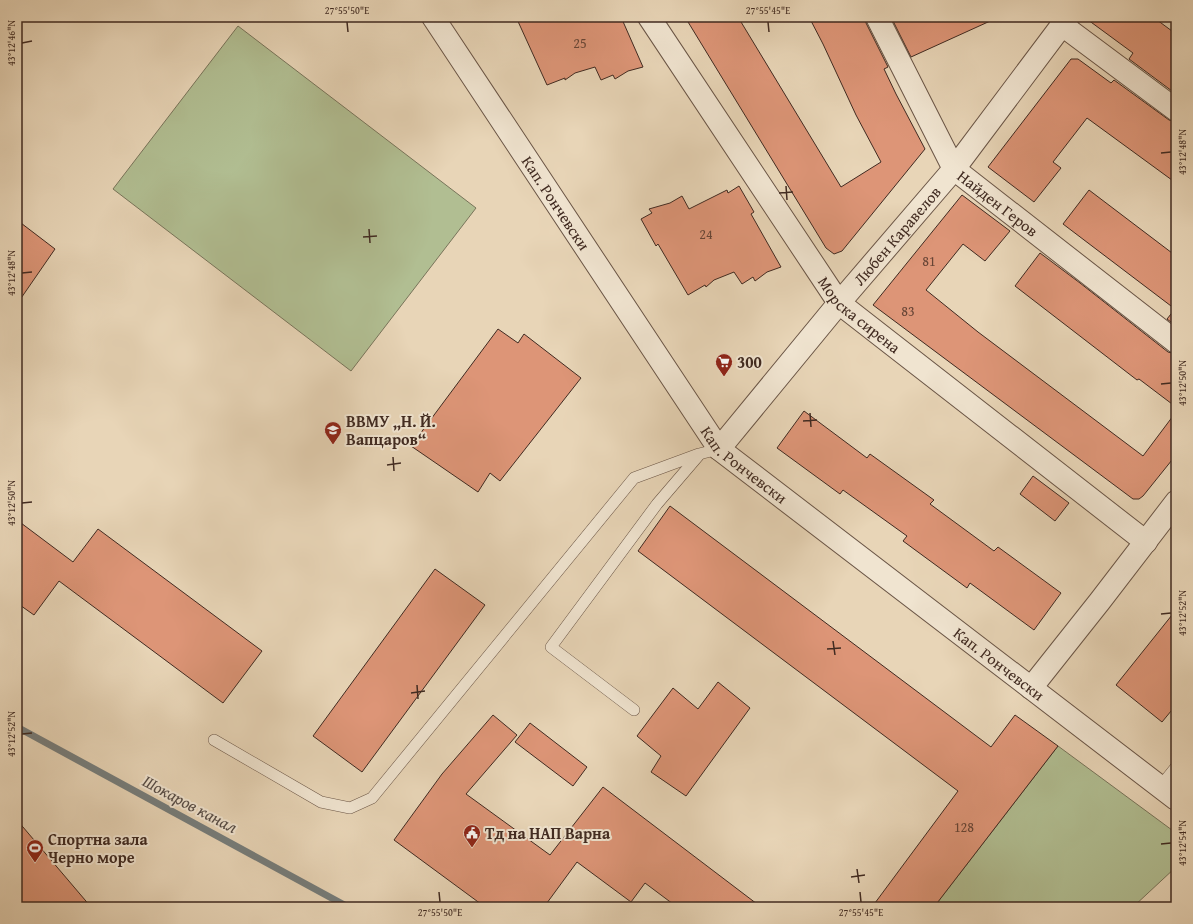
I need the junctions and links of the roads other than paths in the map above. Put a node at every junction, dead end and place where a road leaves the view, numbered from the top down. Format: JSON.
{"nodes":[{"id":1,"x":433,"y":17,"type":"edge"},
{"id":2,"x":649,"y":17,"type":"edge"},
{"id":3,"x":877,"y":17,"type":"edge"},
{"id":4,"x":1063,"y":20,"type":"edge"},
{"id":5,"x":1176,"y":110,"type":"edge"},
{"id":6,"x":954,"y":168,"type":"junction"},
{"id":7,"x":838,"y":304,"type":"junction"},
{"id":8,"x":1176,"y":342,"type":"edge"},
{"id":9,"x":709,"y":452,"type":"junction"},
{"id":10,"x":1176,"y":502,"type":"edge"},
{"id":11,"x":1146,"y":542,"type":"junction"},
{"id":12,"x":1031,"y":688,"type":"junction"},
{"id":13,"x":634,"y":710,"type":"dead end"},
{"id":14,"x":214,"y":740,"type":"dead end"},
{"id":15,"x":1176,"y":767,"type":"edge"},
{"id":16,"x":1168,"y":793,"type":"edge"}],
"edges":[{"from":1,"to":9,"type":"street","name":"Кап. Рончевски"},
{"from":2,"to":7,"type":"street","name":"Морска сирена"},
{"from":3,"to":6,"type":"street","name":"Найден Геров"},
{"from":4,"to":5,"type":"street"},
{"from":4,"to":6,"type":"street","name":"Любен Каравелов"},
{"from":6,"to":7,"type":"street","name":"Любен Каравелов"},
{"from":6,"to":8,"type":"street","name":"Найден Геров"},
{"from":7,"to":9,"type":"street","name":"Любен Каравелов"},
{"from":7,"to":11,"type":"street","name":"Морска сирена"},
{"from":9,"to":12,"type":"street","name":"Кап. Рончевски"},
{"from":9,"to":13,"type":"lane"},
{"from":9,"to":14,"type":"lane"},
{"from":10,"to":11,"type":"street"},
{"from":11,"to":12,"type":"street"},
{"from":12,"to":16,"type":"street","name":"Кап. Рончевски"},
{"from":15,"to":16,"type":"lane"}]}
